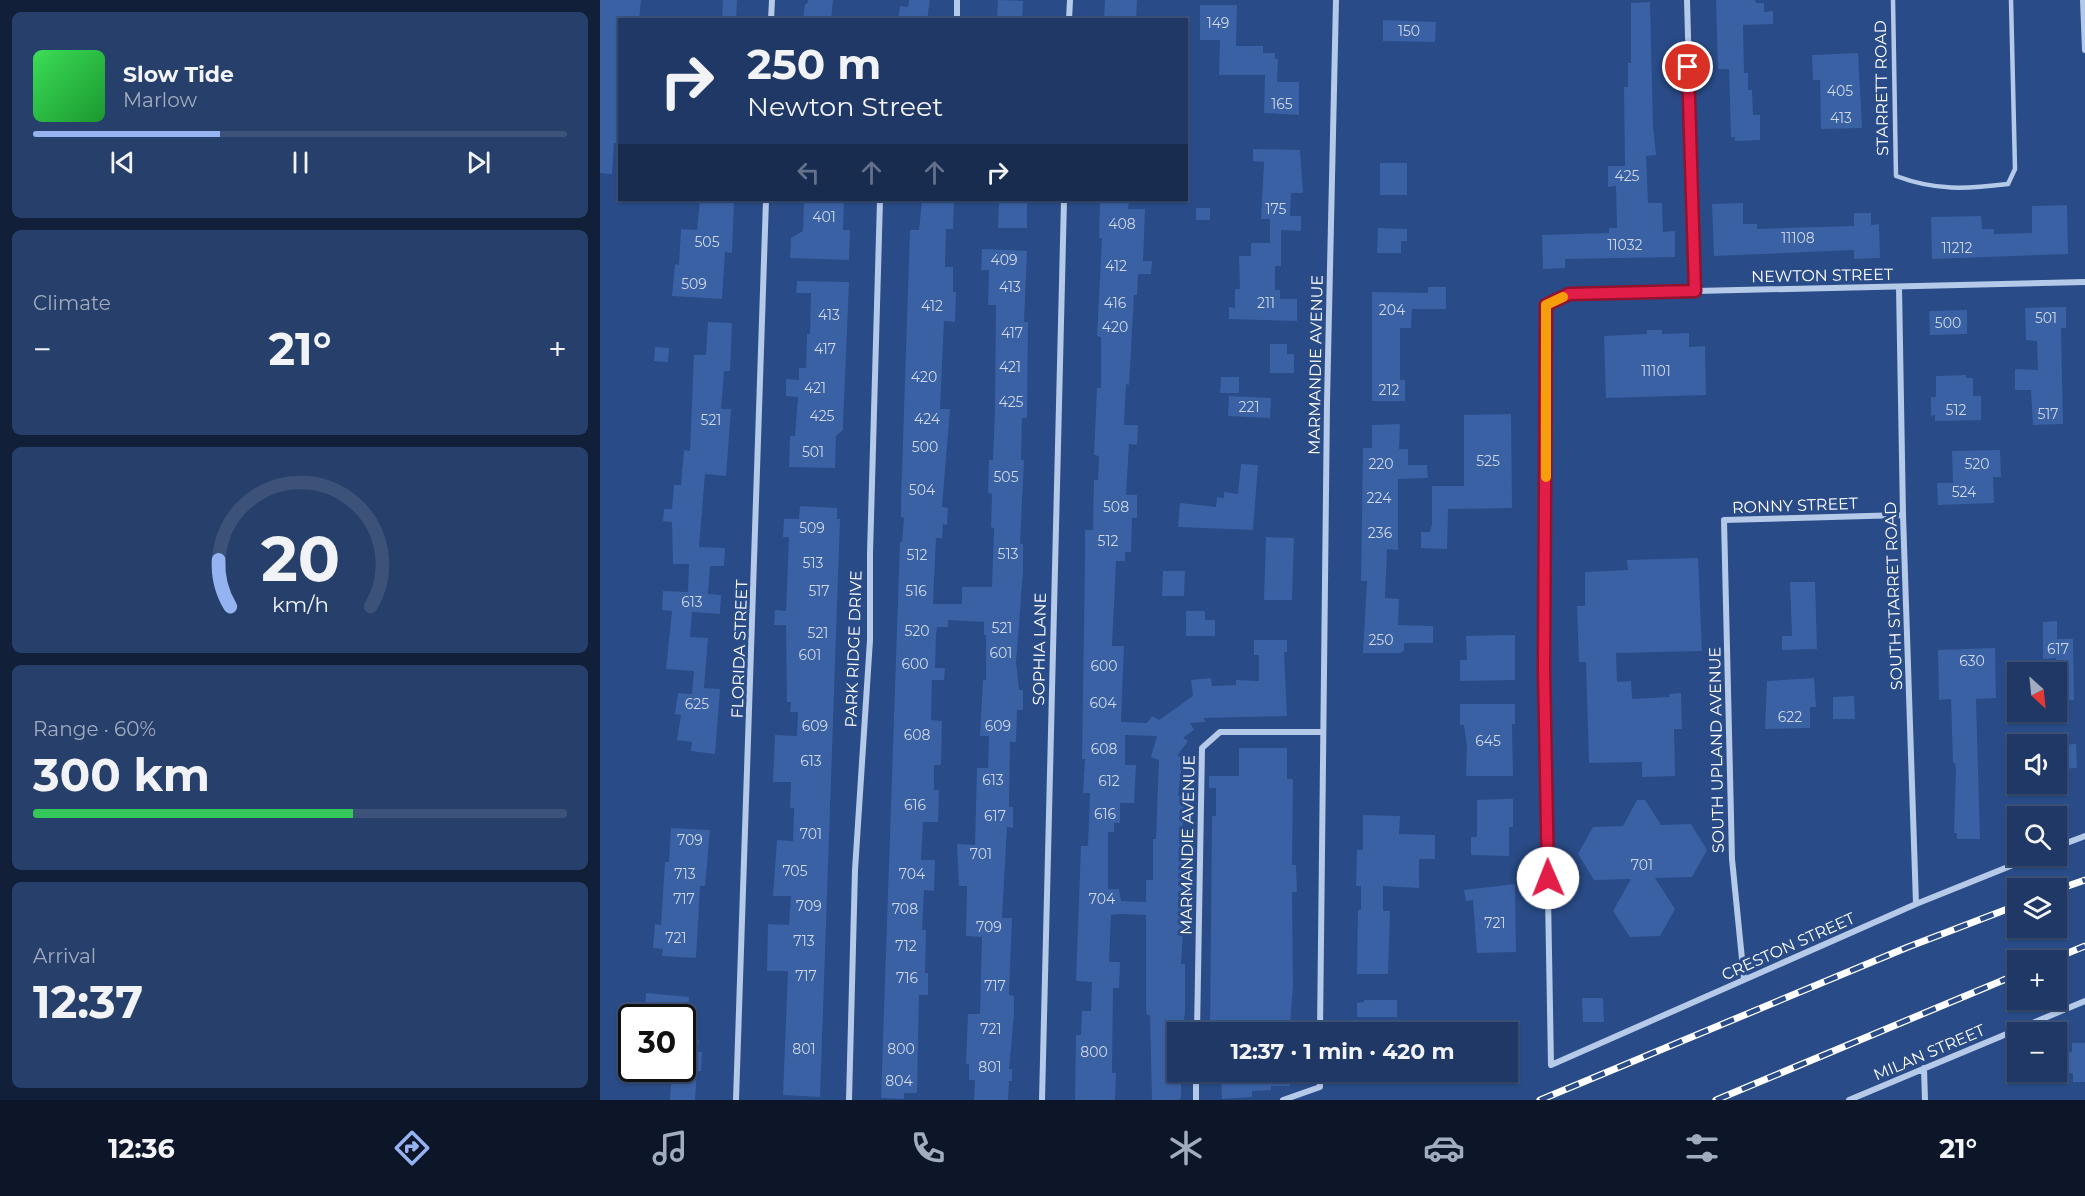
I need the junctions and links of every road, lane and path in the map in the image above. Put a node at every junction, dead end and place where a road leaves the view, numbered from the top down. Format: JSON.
{"nodes":[{"id":1,"x":772,"y":0,"type":"edge"},
{"id":2,"x":957,"y":0,"type":"edge"},
{"id":3,"x":1070,"y":0,"type":"edge"},
{"id":4,"x":1336,"y":0,"type":"edge"},
{"id":5,"x":1687,"y":0,"type":"edge"},
{"id":6,"x":1893,"y":0,"type":"edge"},
{"id":7,"x":2011,"y":0,"type":"edge"},
{"id":8,"x":2083,"y":0,"type":"edge"},
{"id":9,"x":771,"y":18,"type":"edge"},
{"id":10,"x":957,"y":18,"type":"edge"},
{"id":11,"x":1070,"y":18,"type":"edge"},
{"id":12,"x":2085,"y":50,"type":"edge"},
{"id":13,"x":766,"y":201,"type":"edge"},
{"id":14,"x":880,"y":201,"type":"edge"},
{"id":15,"x":1064,"y":201,"type":"edge"},
{"id":16,"x":2085,"y":282,"type":"edge"},
{"id":17,"x":1899,"y":287,"type":"junction"},
{"id":18,"x":1695,"y":291,"type":"junction"},
{"id":19,"x":1903,"y":515,"type":"junction"},
{"id":20,"x":1724,"y":520,"type":"joint"},
{"id":21,"x":1322,"y":732,"type":"junction"},
{"id":22,"x":2085,"y":836,"type":"edge"},
{"id":23,"x":2067,"y":843,"type":"edge"},
{"id":24,"x":2011,"y":866,"type":"edge"},
{"id":25,"x":1916,"y":904,"type":"junction"},
{"id":26,"x":1744,"y":980,"type":"junction"},
{"id":27,"x":2085,"y":1001,"type":"edge"},
{"id":28,"x":1197,"y":1022,"type":"edge"},
{"id":29,"x":1320,"y":1022,"type":"edge"},
{"id":30,"x":1551,"y":1065,"type":"joint"},
{"id":31,"x":1924,"y":1068,"type":"junction"},
{"id":32,"x":1196,"y":1082,"type":"edge"},
{"id":33,"x":1320,"y":1082,"type":"edge"},
{"id":34,"x":736,"y":1100,"type":"edge"},
{"id":35,"x":849,"y":1100,"type":"edge"},
{"id":36,"x":1042,"y":1100,"type":"edge"},
{"id":37,"x":1196,"y":1100,"type":"edge"},
{"id":38,"x":1283,"y":1100,"type":"edge"},
{"id":39,"x":1849,"y":1100,"type":"edge"},
{"id":40,"x":1925,"y":1100,"type":"edge"}],
"edges":[{"from":1,"to":9,"type":"street"},
{"from":2,"to":10,"type":"street"},
{"from":3,"to":11,"type":"street"},
{"from":4,"to":21,"type":"street","name":"MARMANDIE AVENUE"},
{"from":5,"to":18,"type":"street"},
{"from":6,"to":7,"type":"lane","name":"STARRETT ROAD"},
{"from":8,"to":12,"type":"street"},
{"from":13,"to":34,"type":"street","name":"FLORIDA STREET"},
{"from":14,"to":35,"type":"street","name":"PARK RIDGE DRIVE"},
{"from":15,"to":36,"type":"street","name":"SOPHIA LANE"},
{"from":16,"to":17,"type":"street","name":"NEWTON STREET"},
{"from":17,"to":18,"type":"street","name":"NEWTON STREET"},
{"from":17,"to":19,"type":"street","name":"SOUTH STARRET ROAD"},
{"from":18,"to":30,"type":"street","name":"NEWTON STREET"},
{"from":19,"to":20,"type":"street","name":"RONNY STREET"},
{"from":19,"to":25,"type":"street","name":"SOUTH STARRET ROAD"},
{"from":20,"to":26,"type":"street","name":"SOUTH UPLAND AVENUE"},
{"from":21,"to":28,"type":"street","name":"MARMANDIE AVENUE"},
{"from":21,"to":29,"type":"street","name":"MARMANDIE AVENUE"},
{"from":22,"to":23,"type":"street"},
{"from":24,"to":25,"type":"street","name":"CRESTON STREET"},
{"from":25,"to":26,"type":"street","name":"CRESTON STREET"},
{"from":26,"to":30,"type":"street","name":"CRESTON STREET"},
{"from":27,"to":31,"type":"street","name":"MILAN STREET"},
{"from":31,"to":39,"type":"street","name":"MILAN STREET"},
{"from":31,"to":40,"type":"street"},
{"from":32,"to":37,"type":"street"},
{"from":33,"to":38,"type":"street"}]}
